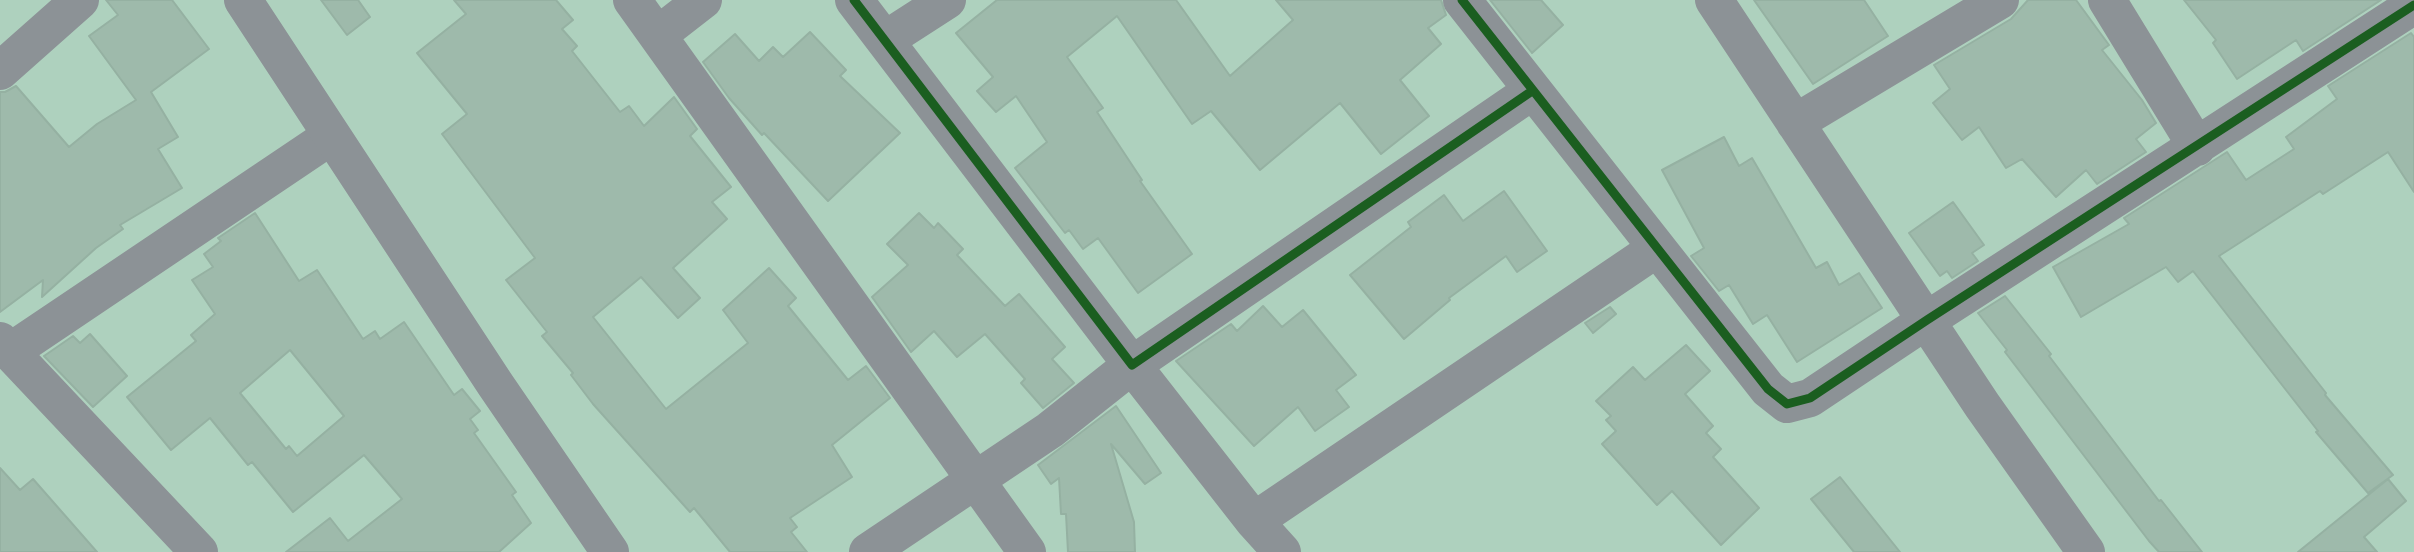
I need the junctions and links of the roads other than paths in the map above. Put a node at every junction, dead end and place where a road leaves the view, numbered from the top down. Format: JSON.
{"nodes":[{"id":1,"x":80,"y":0,"type":"edge"},
{"id":2,"x":243,"y":0,"type":"edge"},
{"id":3,"x":632,"y":0,"type":"edge"},
{"id":4,"x":703,"y":0,"type":"edge"},
{"id":5,"x":853,"y":0,"type":"edge"},
{"id":6,"x":947,"y":0,"type":"edge"},
{"id":7,"x":1462,"y":0,"type":"edge"},
{"id":8,"x":1714,"y":0,"type":"edge"},
{"id":9,"x":2000,"y":0,"type":"edge"},
{"id":10,"x":2107,"y":0,"type":"edge"},
{"id":11,"x":2414,"y":5,"type":"edge"},
{"id":12,"x":658,"y":35,"type":"junction"},
{"id":13,"x":885,"y":40,"type":"junction"},
{"id":14,"x":0,"y":71,"type":"edge"},
{"id":15,"x":1532,"y":91,"type":"junction"},
{"id":16,"x":1795,"y":123,"type":"junction"},
{"id":17,"x":331,"y":136,"type":"junction"},
{"id":18,"x":2197,"y":147,"type":"junction"},
{"id":19,"x":1656,"y":249,"type":"junction"},
{"id":20,"x":1927,"y":320,"type":"junction"},
{"id":21,"x":5,"y":346,"type":"edge"},
{"id":22,"x":1132,"y":365,"type":"junction"},
{"id":23,"x":976,"y":481,"type":"junction"},
{"id":24,"x":1254,"y":521,"type":"junction"},
{"id":25,"x":199,"y":552,"type":"edge"},
{"id":26,"x":610,"y":552,"type":"edge"},
{"id":27,"x":869,"y":552,"type":"edge"},
{"id":28,"x":1027,"y":552,"type":"edge"},
{"id":29,"x":1282,"y":552,"type":"edge"},
{"id":30,"x":2086,"y":552,"type":"edge"}],
"edges":[{"from":1,"to":14,"type":"street"},
{"from":2,"to":17,"type":"street"},
{"from":3,"to":12,"type":"street"},
{"from":4,"to":12,"type":"street"},
{"from":5,"to":13,"type":"street"},
{"from":6,"to":13,"type":"street"},
{"from":7,"to":15,"type":"street"},
{"from":8,"to":16,"type":"street"},
{"from":9,"to":16,"type":"street"},
{"from":10,"to":18,"type":"street"},
{"from":11,"to":18,"type":"street"},
{"from":12,"to":23,"type":"street"},
{"from":13,"to":22,"type":"street"},
{"from":15,"to":19,"type":"street"},
{"from":15,"to":22,"type":"street"},
{"from":16,"to":20,"type":"street"},
{"from":17,"to":21,"type":"street"},
{"from":17,"to":26,"type":"street"},
{"from":18,"to":20,"type":"street"},
{"from":19,"to":20,"type":"street"},
{"from":19,"to":24,"type":"street"},
{"from":20,"to":30,"type":"street"},
{"from":21,"to":25,"type":"street"},
{"from":22,"to":23,"type":"street"},
{"from":22,"to":24,"type":"street"},
{"from":23,"to":27,"type":"street"},
{"from":23,"to":28,"type":"street"},
{"from":24,"to":29,"type":"street"}]}
